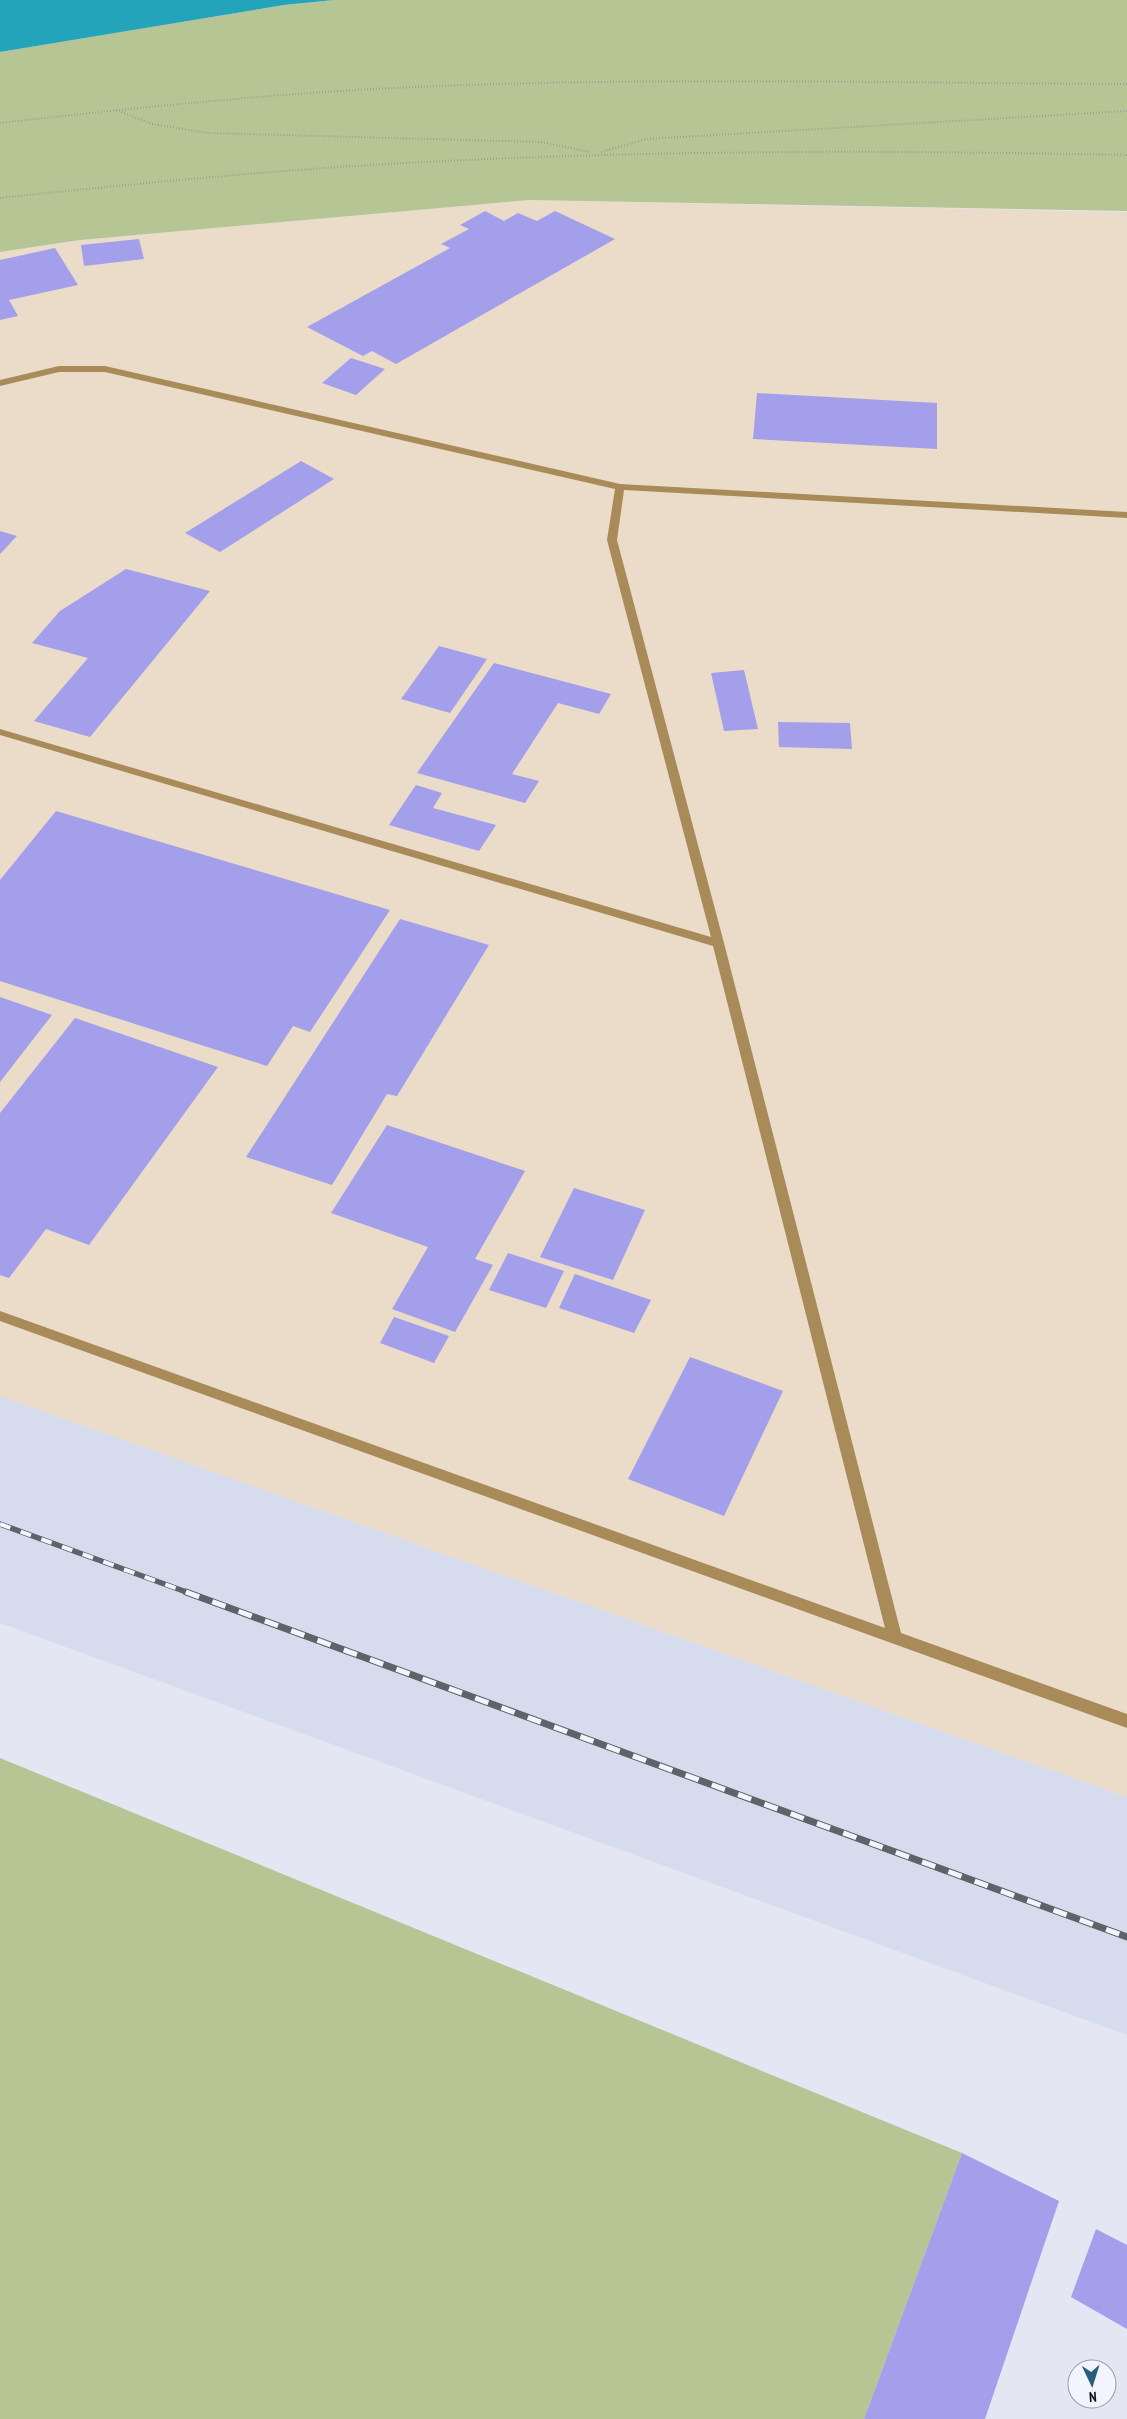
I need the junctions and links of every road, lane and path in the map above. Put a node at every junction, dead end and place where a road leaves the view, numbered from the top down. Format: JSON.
{"nodes":[{"id":1,"x":1127,"y":84,"type":"edge"},
{"id":2,"x":116,"y":110,"type":"junction"},
{"id":3,"x":1127,"y":111,"type":"edge"},
{"id":4,"x":0,"y":123,"type":"edge"},
{"id":5,"x":596,"y":154,"type":"junction"},
{"id":6,"x":1127,"y":155,"type":"edge"},
{"id":7,"x":0,"y":198,"type":"edge"},
{"id":8,"x":0,"y":383,"type":"edge"},
{"id":9,"x":620,"y":487,"type":"junction"},
{"id":10,"x":1127,"y":515,"type":"edge"},
{"id":11,"x":0,"y":732,"type":"edge"},
{"id":12,"x":718,"y":943,"type":"junction"},
{"id":13,"x":0,"y":1316,"type":"edge"},
{"id":14,"x":895,"y":1638,"type":"junction"},
{"id":15,"x":1127,"y":1721,"type":"edge"}],
"edges":[{"from":1,"to":2,"type":"path"},
{"from":2,"to":4,"type":"path"},
{"from":2,"to":5,"type":"path"},
{"from":3,"to":5,"type":"path"},
{"from":5,"to":6,"type":"path"},
{"from":5,"to":7,"type":"path"},
{"from":8,"to":9,"type":"street"},
{"from":9,"to":10,"type":"street"},
{"from":9,"to":12,"type":"street"},
{"from":11,"to":12,"type":"street"},
{"from":12,"to":14,"type":"street"},
{"from":13,"to":14,"type":"street"},
{"from":14,"to":15,"type":"street"}]}
